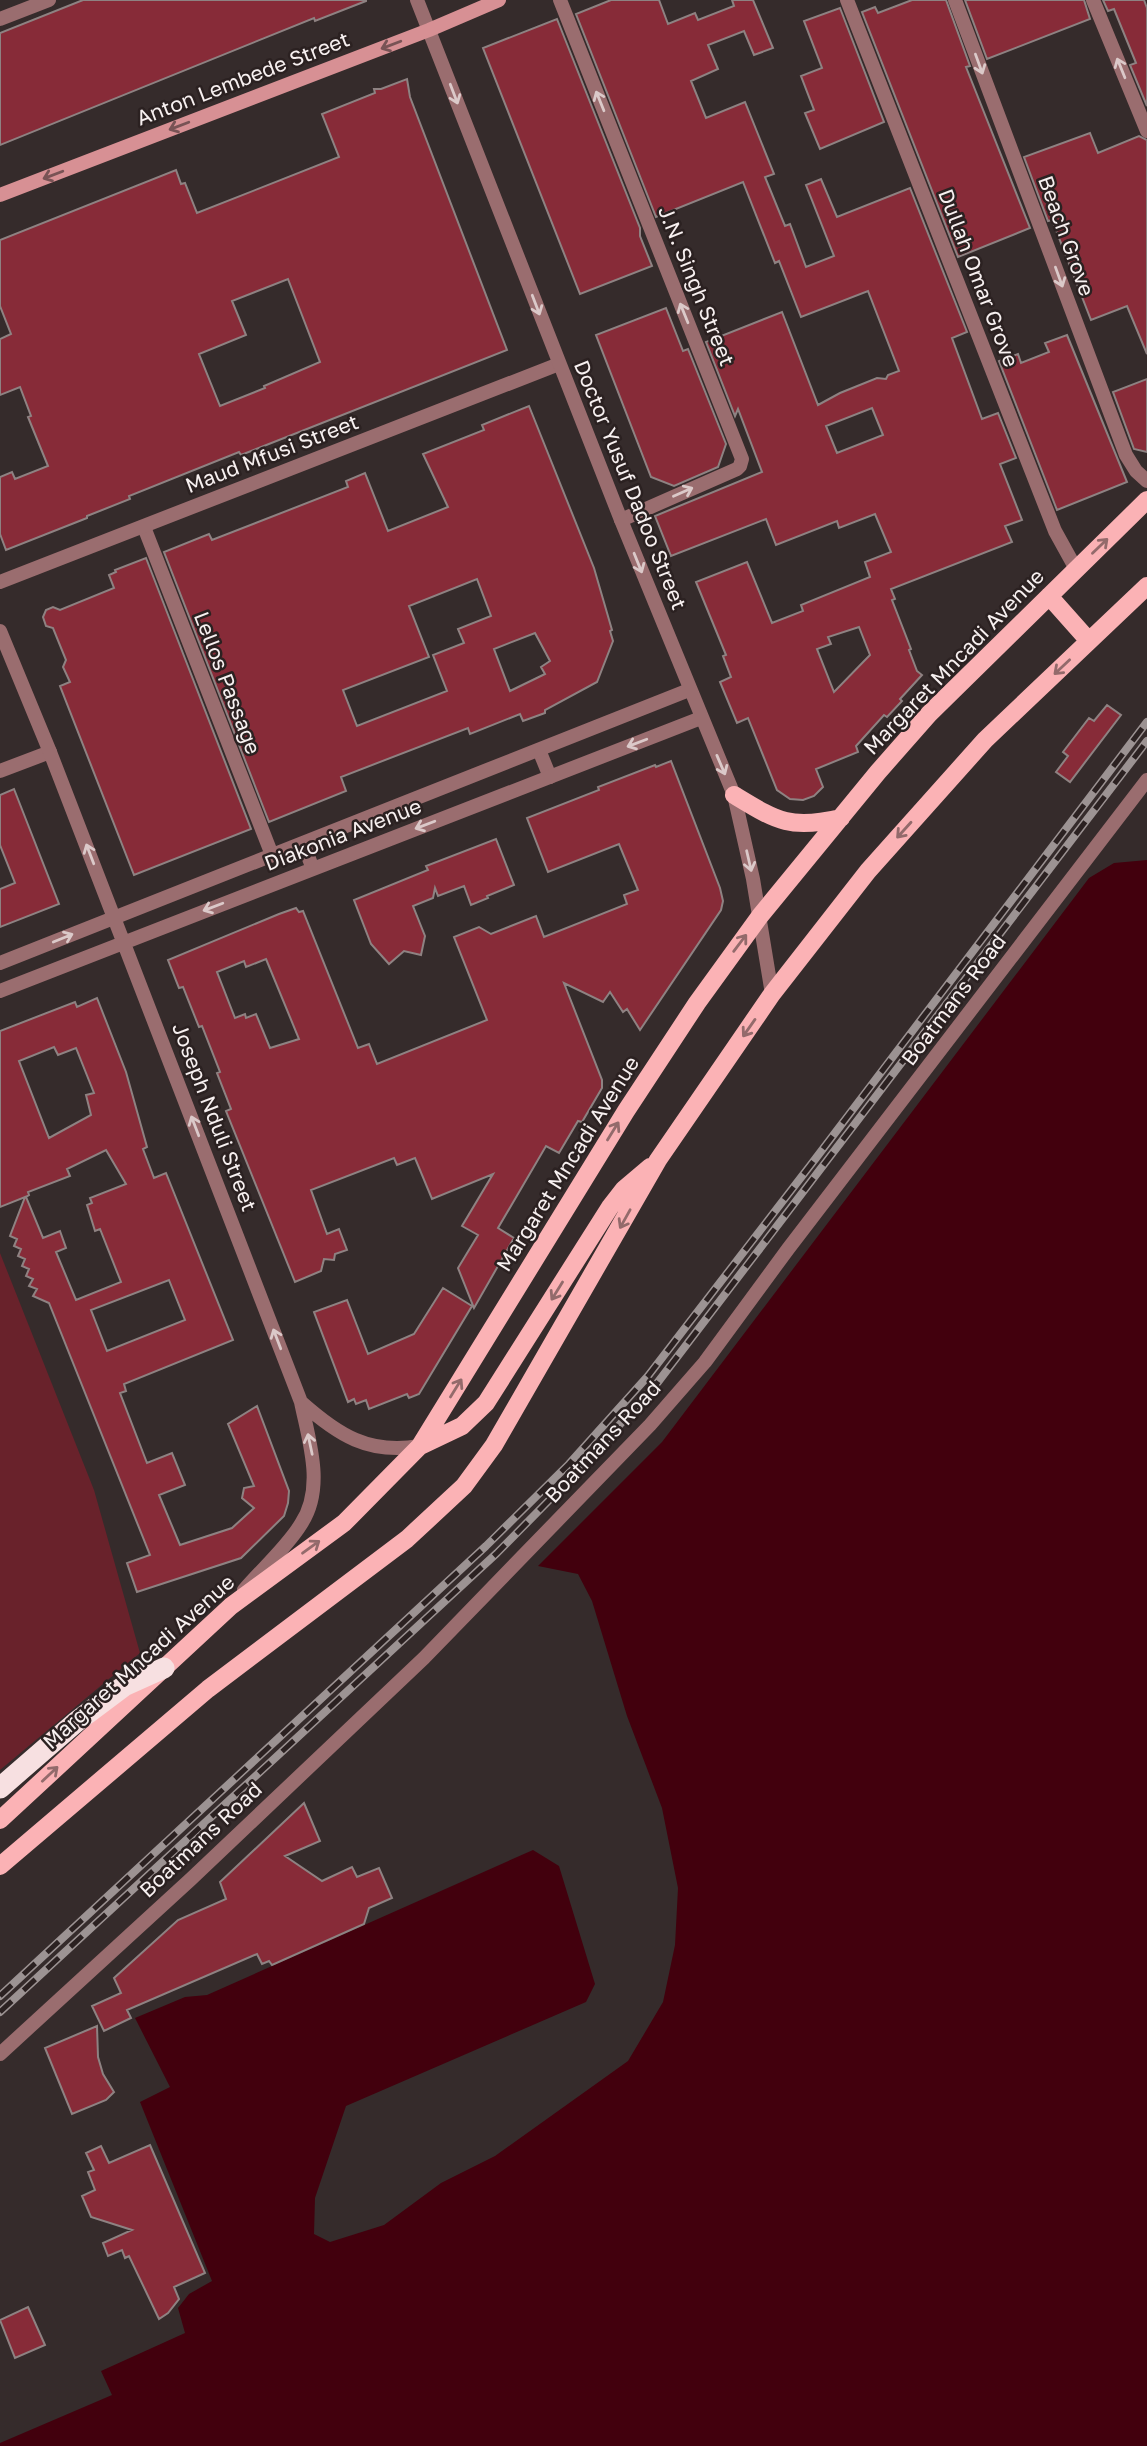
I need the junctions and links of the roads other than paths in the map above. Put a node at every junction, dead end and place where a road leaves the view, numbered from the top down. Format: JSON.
{"nodes":[{"id":1,"x":49,"y":0,"type":"edge"},
{"id":2,"x":417,"y":0,"type":"edge"},
{"id":3,"x":499,"y":0,"type":"edge"},
{"id":4,"x":560,"y":0,"type":"edge"},
{"id":5,"x":847,"y":0,"type":"edge"},
{"id":6,"x":955,"y":0,"type":"edge"},
{"id":7,"x":1093,"y":0,"type":"edge"},
{"id":8,"x":0,"y":19,"type":"edge"},
{"id":9,"x":429,"y":30,"type":"junction"},
{"id":10,"x":1147,"y":131,"type":"edge"},
{"id":11,"x":0,"y":195,"type":"edge"},
{"id":12,"x":559,"y":364,"type":"junction"},
{"id":13,"x":1147,"y":481,"type":"edge"},
{"id":14,"x":1147,"y":500,"type":"edge"},
{"id":15,"x":621,"y":520,"type":"junction"},
{"id":16,"x":144,"y":527,"type":"junction"},
{"id":17,"x":1076,"y":569,"type":"junction"},
{"id":18,"x":0,"y":582,"type":"edge"},
{"id":19,"x":1147,"y":586,"type":"edge"},
{"id":20,"x":1049,"y":596,"type":"junction"},
{"id":21,"x":0,"y":631,"type":"edge"},
{"id":22,"x":1089,"y":641,"type":"junction"},
{"id":23,"x":689,"y":690,"type":"junction"},
{"id":24,"x":701,"y":718,"type":"junction"},
{"id":25,"x":539,"y":750,"type":"junction"},
{"id":26,"x":50,"y":752,"type":"junction"},
{"id":27,"x":0,"y":771,"type":"edge"},
{"id":28,"x":550,"y":777,"type":"junction"},
{"id":29,"x":1147,"y":780,"type":"edge"},
{"id":30,"x":734,"y":794,"type":"junction"},
{"id":31,"x":841,"y":818,"type":"junction"},
{"id":32,"x":303,"y":843,"type":"junction"},
{"id":33,"x":272,"y":855,"type":"junction"},
{"id":34,"x":313,"y":869,"type":"junction"},
{"id":35,"x":760,"y":916,"type":"junction"},
{"id":36,"x":114,"y":918,"type":"junction"},
{"id":37,"x":124,"y":943,"type":"junction"},
{"id":38,"x":0,"y":963,"type":"edge"},
{"id":39,"x":0,"y":991,"type":"edge"},
{"id":40,"x":772,"y":994,"type":"junction"},
{"id":41,"x":658,"y":1160,"type":"junction"},
{"id":42,"x":301,"y":1402,"type":"junction"},
{"id":43,"x":420,"y":1446,"type":"junction"},
{"id":44,"x":231,"y":1606,"type":"junction"},
{"id":45,"x":164,"y":1668,"type":"junction"},
{"id":46,"x":0,"y":1788,"type":"edge"},
{"id":47,"x":0,"y":1820,"type":"edge"},
{"id":48,"x":0,"y":1867,"type":"edge"},
{"id":49,"x":0,"y":2053,"type":"edge"}],
"edges":[{"from":1,"to":8,"type":"street"},
{"from":2,"to":9,"type":"street","name":"Doctor Yusuf Dadoo Street"},
{"from":3,"to":9,"type":"main road","name":"Anton Lembede Street"},
{"from":15,"to":4,"type":"street","name":"J.N. Singh Street","one_way":true},
{"from":5,"to":17,"type":"street","name":"Dullah Omar Grove"},
{"from":6,"to":13,"type":"street","name":"Beach Grove","one_way":true},
{"from":10,"to":7,"type":"street","one_way":true},
{"from":9,"to":11,"type":"main road","name":"Anton Lembede Street","one_way":true},
{"from":9,"to":12,"type":"street","name":"Doctor Yusuf Dadoo Street","one_way":true},
{"from":12,"to":15,"type":"street","name":"Doctor Yusuf Dadoo Street"},
{"from":12,"to":16,"type":"street","name":"Maud Mfusi Street"},
{"from":17,"to":14,"type":"main road","name":"Margaret Mncadi Avenue","one_way":true},
{"from":15,"to":23,"type":"street","name":"Doctor Yusuf Dadoo Street","one_way":true},
{"from":16,"to":18,"type":"street","name":"Maud Mfusi Street"},
{"from":16,"to":33,"type":"street","name":"Lellos Passage"},
{"from":17,"to":20,"type":"main road","name":"Margaret Mncadi Avenue"},
{"from":19,"to":22,"type":"main road"},
{"from":20,"to":22,"type":"main road"},
{"from":20,"to":31,"type":"main road","name":"Margaret Mncadi Avenue"},
{"from":21,"to":26,"type":"street","name":"Joseph Nduli Street"},
{"from":22,"to":40,"type":"main road","one_way":true},
{"from":23,"to":24,"type":"street","name":"Doctor Yusuf Dadoo Street"},
{"from":23,"to":25,"type":"street","name":"Diakonia Avenue"},
{"from":24,"to":28,"type":"street","name":"Diakonia Avenue","one_way":true},
{"from":24,"to":30,"type":"street","name":"Doctor Yusuf Dadoo Street","one_way":true},
{"from":25,"to":28,"type":"street"},
{"from":25,"to":32,"type":"street","name":"Diakonia Avenue"},
{"from":26,"to":27,"type":"street"},
{"from":36,"to":26,"type":"street","name":"Joseph Nduli Street","one_way":true},
{"from":28,"to":34,"type":"street","name":"Diakonia Avenue","one_way":true},
{"from":29,"to":49,"type":"street","name":"Boatmans Road"},
{"from":30,"to":31,"type":"main road"},
{"from":30,"to":35,"type":"street","name":"Doctor Yusuf Dadoo Street","one_way":true},
{"from":31,"to":35,"type":"main road","name":"Margaret Mncadi Avenue"},
{"from":32,"to":33,"type":"street","name":"Diakonia Avenue"},
{"from":32,"to":34,"type":"street"},
{"from":33,"to":36,"type":"street","name":"Diakonia Avenue"},
{"from":34,"to":37,"type":"street","name":"Diakonia Avenue","one_way":true},
{"from":35,"to":40,"type":"street","name":"Doctor Yusuf Dadoo Street"},
{"from":43,"to":35,"type":"main road","name":"Margaret Mncadi Avenue","one_way":true},
{"from":36,"to":37,"type":"street","name":"Joseph Nduli Street"},
{"from":38,"to":36,"type":"street","name":"Diakonia Avenue","one_way":true},
{"from":37,"to":39,"type":"street","name":"Diakonia Avenue"},
{"from":42,"to":37,"type":"street","name":"Joseph Nduli Street","one_way":true},
{"from":40,"to":41,"type":"main road","one_way":true},
{"from":41,"to":43,"type":"main road","one_way":true},
{"from":41,"to":48,"type":"main road","one_way":true},
{"from":42,"to":43,"type":"street"},
{"from":44,"to":42,"type":"street","name":"Joseph Nduli Street","one_way":true},
{"from":44,"to":43,"type":"main road","name":"Margaret Mncadi Avenue","one_way":true},
{"from":44,"to":45,"type":"main road","name":"Margaret Mncadi Avenue"},
{"from":45,"to":46,"type":"highway"},
{"from":47,"to":45,"type":"main road","name":"Margaret Mncadi Avenue","one_way":true}]}
